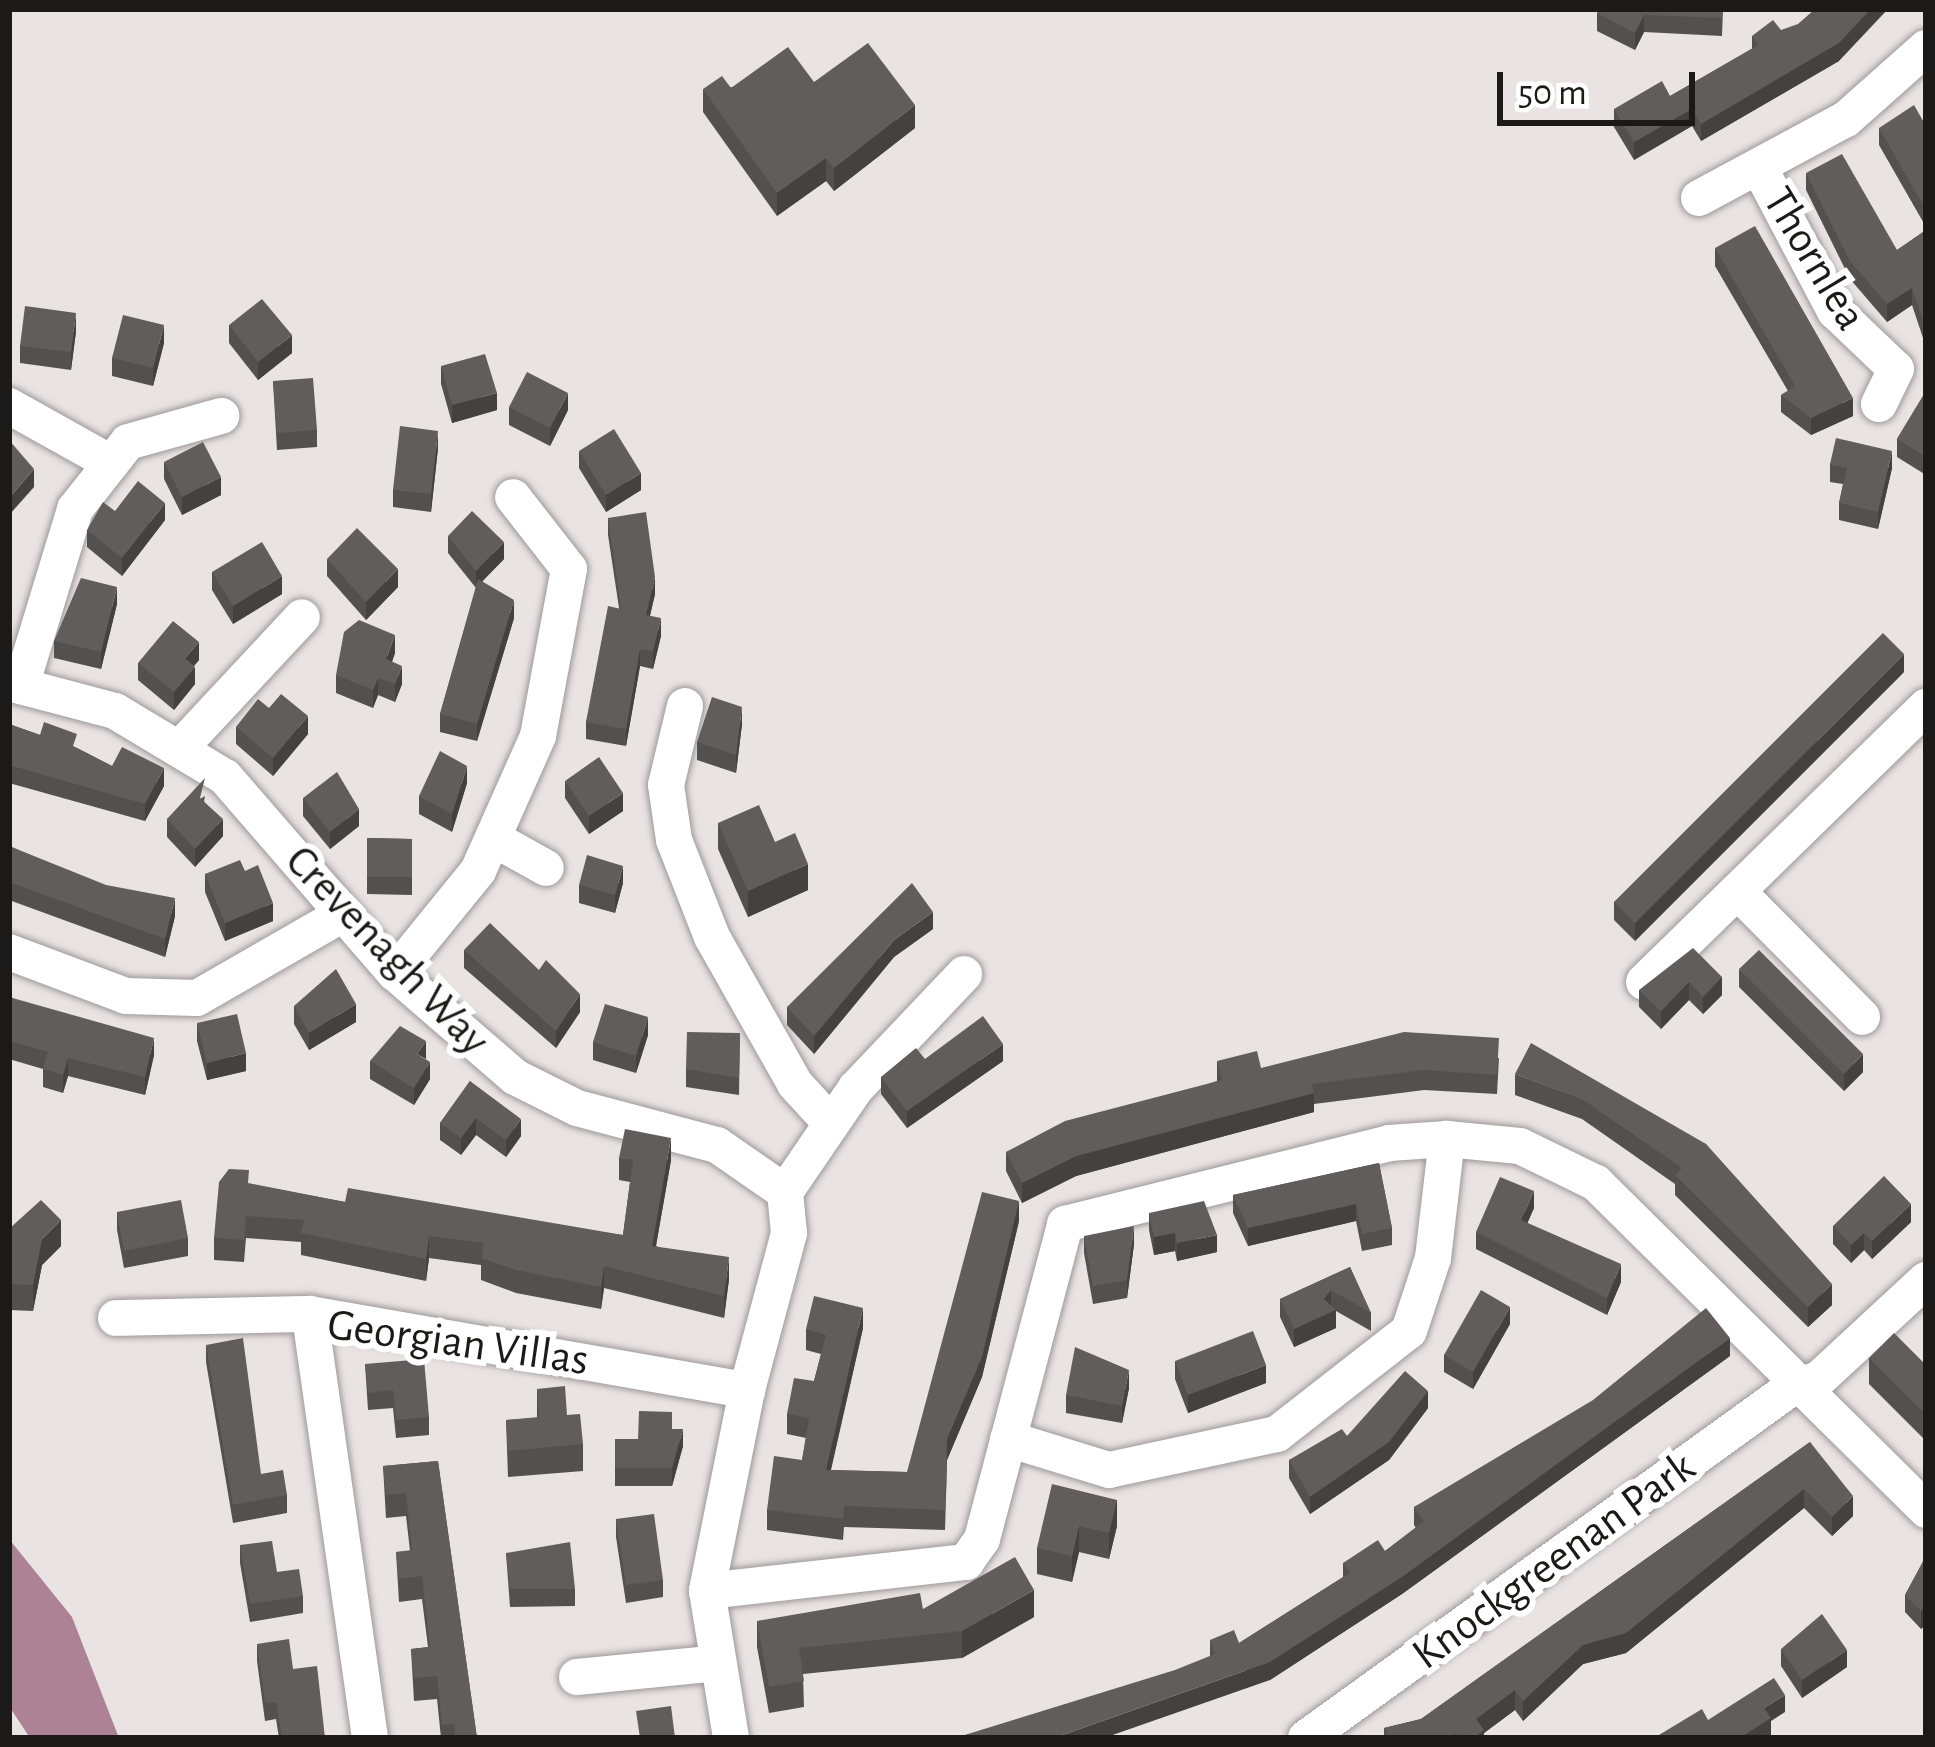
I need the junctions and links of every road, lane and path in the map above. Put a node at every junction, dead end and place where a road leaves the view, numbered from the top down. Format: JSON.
{"nodes":[{"id":1,"x":1921,"y":65,"type":"edge"},
{"id":2,"x":1760,"y":169,"type":"junction"},
{"id":3,"x":1699,"y":198,"type":"dead end"},
{"id":4,"x":1879,"y":404,"type":"dead end"},
{"id":5,"x":9,"y":406,"type":"edge"},
{"id":6,"x":221,"y":416,"type":"dead end"},
{"id":7,"x":111,"y":463,"type":"junction"},
{"id":8,"x":513,"y":496,"type":"dead end"},
{"id":9,"x":302,"y":617,"type":"dead end"},
{"id":10,"x":15,"y":685,"type":"edge"},
{"id":11,"x":685,"y":706,"type":"dead end"},
{"id":12,"x":1926,"y":707,"type":"edge"},
{"id":13,"x":179,"y":749,"type":"junction"},
{"id":14,"x":496,"y":840,"type":"junction"},
{"id":15,"x":546,"y":868,"type":"dead end"},
{"id":16,"x":1738,"y":892,"type":"junction"},
{"id":17,"x":343,"y":914,"type":"junction"},
{"id":18,"x":9,"y":952,"type":"edge"},
{"id":19,"x":395,"y":973,"type":"junction"},
{"id":20,"x":964,"y":974,"type":"dead end"},
{"id":21,"x":1644,"y":982,"type":"edge"},
{"id":22,"x":1862,"y":1017,"type":"dead end"},
{"id":23,"x":830,"y":1122,"type":"junction"},
{"id":24,"x":1447,"y":1139,"type":"junction"},
{"id":25,"x":785,"y":1192,"type":"junction"},
{"id":26,"x":1926,"y":1280,"type":"edge"},
{"id":27,"x":310,"y":1314,"type":"junction"},
{"id":28,"x":116,"y":1318,"type":"dead end"},
{"id":29,"x":1802,"y":1386,"type":"junction"},
{"id":30,"x":747,"y":1390,"type":"junction"},
{"id":31,"x":1008,"y":1439,"type":"junction"},
{"id":32,"x":1926,"y":1510,"type":"edge"},
{"id":33,"x":706,"y":1591,"type":"junction"},
{"id":34,"x":710,"y":1664,"type":"junction"},
{"id":35,"x":577,"y":1677,"type":"dead end"},
{"id":36,"x":370,"y":1738,"type":"edge"},
{"id":37,"x":731,"y":1738,"type":"edge"},
{"id":38,"x":1306,"y":1738,"type":"edge"}],
"edges":[{"from":1,"to":2,"type":"street","name":"Thornlea"},
{"from":2,"to":3,"type":"street","name":"Thornlea"},
{"from":2,"to":4,"type":"street","name":"Thornlea"},
{"from":5,"to":7,"type":"street"},
{"from":6,"to":7,"type":"street"},
{"from":7,"to":10,"type":"street"},
{"from":8,"to":14,"type":"street"},
{"from":9,"to":13,"type":"street"},
{"from":10,"to":13,"type":"street","name":"Crevenagh Way"},
{"from":11,"to":23,"type":"street"},
{"from":12,"to":16,"type":"street"},
{"from":13,"to":17,"type":"street","name":"Crevenagh Way"},
{"from":14,"to":15,"type":"street"},
{"from":14,"to":19,"type":"street"},
{"from":16,"to":21,"type":"street"},
{"from":16,"to":22,"type":"street"},
{"from":17,"to":18,"type":"street"},
{"from":17,"to":19,"type":"street","name":"Crevenagh Way"},
{"from":19,"to":25,"type":"street","name":"Crevenagh Way"},
{"from":20,"to":23,"type":"street"},
{"from":23,"to":25,"type":"street"},
{"from":24,"to":29,"type":"street"},
{"from":24,"to":31,"type":"street"},
{"from":24,"to":31,"type":"street"},
{"from":25,"to":30,"type":"street"},
{"from":26,"to":29,"type":"street","name":"Knockgreenan Park"},
{"from":27,"to":28,"type":"street"},
{"from":27,"to":30,"type":"street","name":"Georgian Villas"},
{"from":27,"to":36,"type":"street","name":"Georgian Villas"},
{"from":29,"to":32,"type":"street"},
{"from":29,"to":38,"type":"street","name":"Knockgreenan Park"},
{"from":30,"to":33,"type":"street"},
{"from":31,"to":33,"type":"street"},
{"from":33,"to":34,"type":"street"},
{"from":34,"to":35,"type":"street"},
{"from":34,"to":37,"type":"street"}]}
